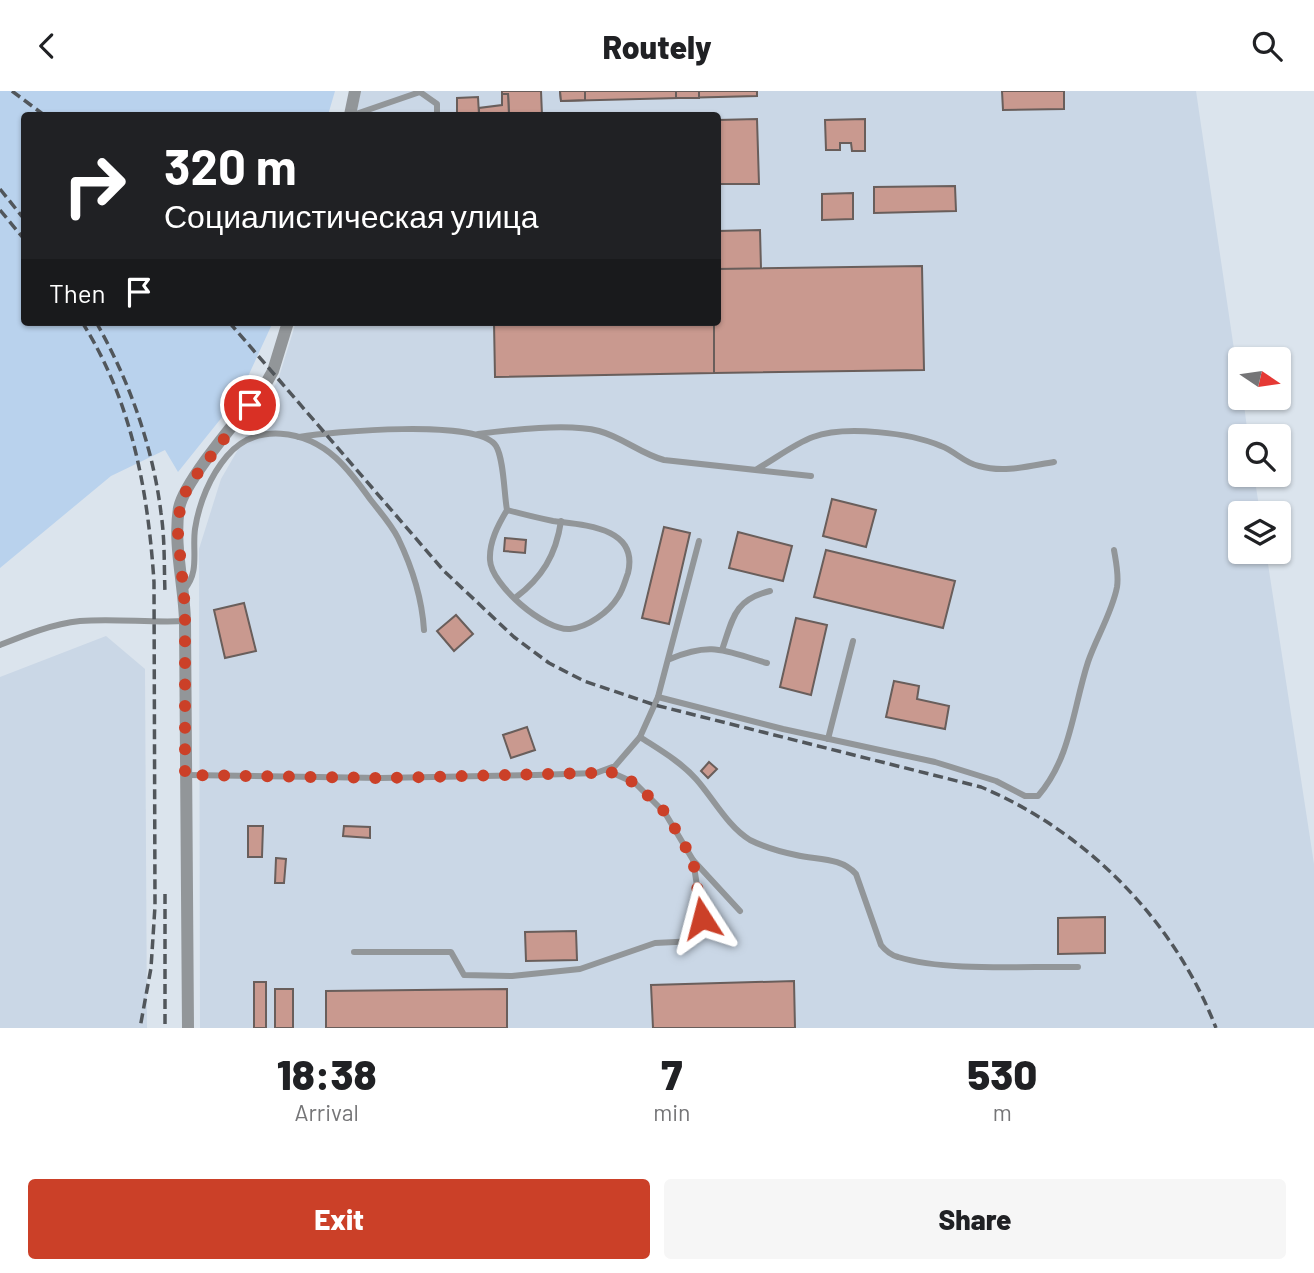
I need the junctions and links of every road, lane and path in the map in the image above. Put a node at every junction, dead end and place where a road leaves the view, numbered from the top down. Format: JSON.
{"nodes":[{"id":1,"x":355,"y":91,"type":"edge"},
{"id":2,"x":352,"y":112,"type":"edge"},
{"id":3,"x":361,"y":112,"type":"edge"},
{"id":4,"x":437,"y":112,"type":"edge"},
{"id":5,"x":287,"y":326,"type":"edge"},
{"id":6,"x":472,"y":435,"type":"junction"},
{"id":7,"x":299,"y":437,"type":"junction"},
{"id":8,"x":1054,"y":462,"type":"dead end"},
{"id":9,"x":755,"y":470,"type":"junction"},
{"id":10,"x":811,"y":476,"type":"dead end"},
{"id":11,"x":507,"y":510,"type":"junction"},
{"id":12,"x":561,"y":521,"type":"junction"},
{"id":13,"x":699,"y":541,"type":"dead end"},
{"id":14,"x":1114,"y":550,"type":"dead end"},
{"id":15,"x":184,"y":590,"type":"junction"},
{"id":16,"x":770,"y":591,"type":"dead end"},
{"id":17,"x":515,"y":598,"type":"junction"},
{"id":18,"x":185,"y":621,"type":"junction"},
{"id":19,"x":424,"y":630,"type":"dead end"},
{"id":20,"x":853,"y":641,"type":"dead end"},
{"id":21,"x":0,"y":645,"type":"edge"},
{"id":22,"x":722,"y":650,"type":"junction"},
{"id":23,"x":670,"y":659,"type":"junction"},
{"id":24,"x":767,"y":663,"type":"dead end"},
{"id":25,"x":658,"y":697,"type":"junction"},
{"id":26,"x":640,"y":737,"type":"junction"},
{"id":27,"x":828,"y":739,"type":"junction"},
{"id":28,"x":606,"y":770,"type":"junction"},
{"id":29,"x":185,"y":775,"type":"junction"},
{"id":30,"x":693,"y":860,"type":"junction"},
{"id":31,"x":740,"y":911,"type":"dead end"},
{"id":32,"x":354,"y":952,"type":"dead end"},
{"id":33,"x":1078,"y":967,"type":"dead end"},
{"id":34,"x":188,"y":1028,"type":"edge"}],
"edges":[{"from":1,"to":2,"type":"street"},
{"from":3,"to":4,"type":"lane"},
{"from":5,"to":15,"type":"street"},
{"from":6,"to":7,"type":"lane"},
{"from":6,"to":9,"type":"lane"},
{"from":6,"to":11,"type":"lane"},
{"from":7,"to":15,"type":"lane"},
{"from":7,"to":19,"type":"lane"},
{"from":8,"to":9,"type":"lane"},
{"from":9,"to":10,"type":"lane"},
{"from":11,"to":12,"type":"lane"},
{"from":11,"to":17,"type":"lane"},
{"from":12,"to":17,"type":"lane"},
{"from":12,"to":17,"type":"lane"},
{"from":13,"to":23,"type":"lane"},
{"from":14,"to":27,"type":"lane"},
{"from":15,"to":18,"type":"street"},
{"from":16,"to":22,"type":"lane"},
{"from":18,"to":21,"type":"lane"},
{"from":18,"to":29,"type":"street"},
{"from":20,"to":27,"type":"lane"},
{"from":22,"to":23,"type":"lane"},
{"from":22,"to":24,"type":"lane"},
{"from":23,"to":25,"type":"lane"},
{"from":25,"to":26,"type":"lane"},
{"from":25,"to":27,"type":"lane"},
{"from":26,"to":28,"type":"lane"},
{"from":26,"to":33,"type":"lane"},
{"from":28,"to":29,"type":"lane"},
{"from":28,"to":30,"type":"lane"},
{"from":29,"to":34,"type":"street"},
{"from":30,"to":31,"type":"lane"},
{"from":30,"to":32,"type":"lane"}]}
